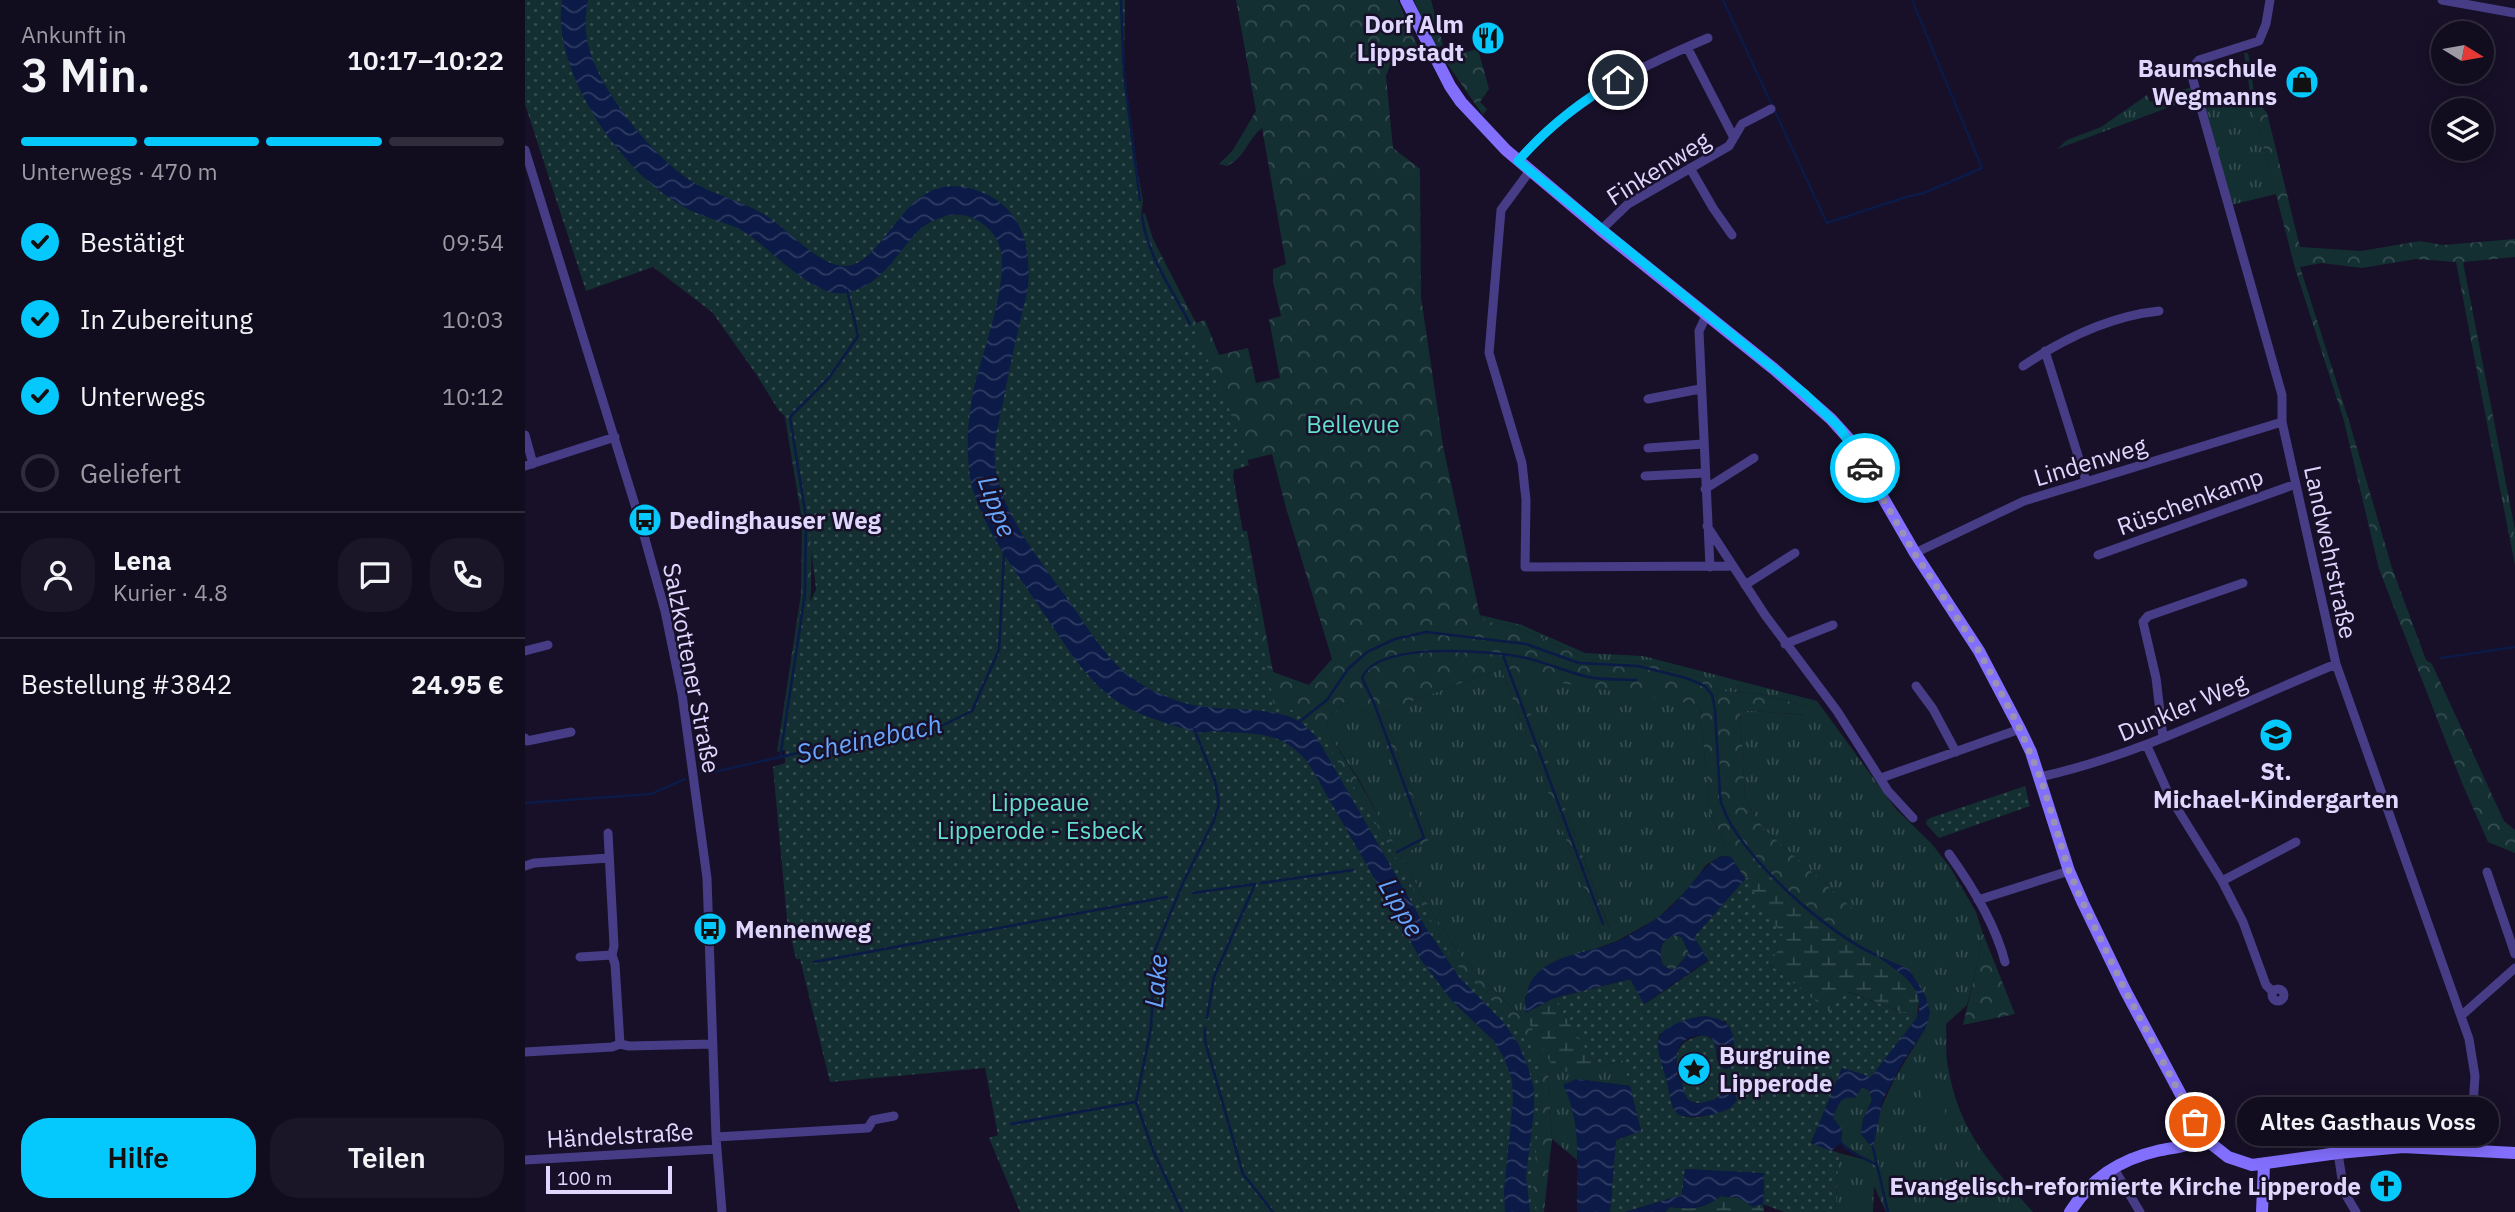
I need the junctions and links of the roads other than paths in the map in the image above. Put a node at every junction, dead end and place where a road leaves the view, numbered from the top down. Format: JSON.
{"nodes":[{"id":1,"x":1406,"y":0,"type":"edge"},
{"id":2,"x":2270,"y":0,"type":"edge"},
{"id":3,"x":2442,"y":0,"type":"edge"},
{"id":4,"x":2515,"y":13,"type":"edge"},
{"id":5,"x":1708,"y":38,"type":"dead end"},
{"id":6,"x":1687,"y":47,"type":"junction"},
{"id":7,"x":1770,"y":109,"type":"dead end"},
{"id":8,"x":1733,"y":136,"type":"junction"},
{"id":9,"x":526,"y":155,"type":"edge"},
{"id":10,"x":1518,"y":161,"type":"junction"},
{"id":11,"x":1690,"y":168,"type":"junction"},
{"id":12,"x":1529,"y":172,"type":"junction"},
{"id":13,"x":1601,"y":230,"type":"junction"},
{"id":14,"x":1732,"y":235,"type":"dead end"},
{"id":15,"x":2159,"y":311,"type":"dead end"},
{"id":16,"x":1706,"y":316,"type":"junction"},
{"id":17,"x":2045,"y":351,"type":"junction"},
{"id":18,"x":2023,"y":366,"type":"dead end"},
{"id":19,"x":1700,"y":389,"type":"junction"},
{"id":20,"x":1648,"y":400,"type":"dead end"},
{"id":21,"x":2283,"y":422,"type":"junction"},
{"id":22,"x":525,"y":435,"type":"edge"},
{"id":23,"x":615,"y":437,"type":"junction"},
{"id":24,"x":1703,"y":444,"type":"junction"},
{"id":25,"x":1648,"y":448,"type":"dead end"},
{"id":26,"x":1754,"y":458,"type":"dead end"},
{"id":27,"x":529,"y":465,"type":"edge"},
{"id":28,"x":1704,"y":474,"type":"junction"},
{"id":29,"x":1645,"y":476,"type":"dead end"},
{"id":30,"x":2086,"y":481,"type":"junction"},
{"id":31,"x":2296,"y":484,"type":"junction"},
{"id":32,"x":1705,"y":489,"type":"junction"},
{"id":33,"x":1707,"y":526,"type":"junction"},
{"id":34,"x":1795,"y":553,"type":"dead end"},
{"id":35,"x":1915,"y":554,"type":"junction"},
{"id":36,"x":2098,"y":555,"type":"dead end"},
{"id":37,"x":1733,"y":566,"type":"junction"},
{"id":38,"x":1710,"y":567,"type":"junction"},
{"id":39,"x":2243,"y":583,"type":"dead end"},
{"id":40,"x":1745,"y":585,"type":"junction"},
{"id":41,"x":1833,"y":625,"type":"dead end"},
{"id":42,"x":1785,"y":644,"type":"junction"},
{"id":43,"x":548,"y":645,"type":"dead end"},
{"id":44,"x":525,"y":650,"type":"edge"},
{"id":45,"x":2336,"y":664,"type":"junction"},
{"id":46,"x":1916,"y":685,"type":"dead end"},
{"id":47,"x":2020,"y":729,"type":"junction"},
{"id":48,"x":571,"y":733,"type":"dead end"},
{"id":49,"x":2163,"y":737,"type":"junction"},
{"id":50,"x":525,"y":738,"type":"edge"},
{"id":51,"x":2147,"y":746,"type":"junction"},
{"id":52,"x":1956,"y":752,"type":"junction"},
{"id":53,"x":2040,"y":777,"type":"junction"},
{"id":54,"x":1881,"y":778,"type":"junction"},
{"id":55,"x":1913,"y":818,"type":"dead end"},
{"id":56,"x":608,"y":833,"type":"dead end"},
{"id":57,"x":2296,"y":842,"type":"dead end"},
{"id":58,"x":1949,"y":854,"type":"dead end"},
{"id":59,"x":609,"y":858,"type":"junction"},
{"id":60,"x":525,"y":866,"type":"edge"},
{"id":61,"x":2069,"y":871,"type":"junction"},
{"id":62,"x":2487,"y":872,"type":"dead end"},
{"id":63,"x":2222,"y":881,"type":"junction"},
{"id":64,"x":1978,"y":900,"type":"junction"},
{"id":65,"x":2515,"y":954,"type":"edge"},
{"id":66,"x":612,"y":955,"type":"junction"},
{"id":67,"x":580,"y":957,"type":"dead end"},
{"id":68,"x":2005,"y":962,"type":"dead end"},
{"id":69,"x":2515,"y":968,"type":"edge"},
{"id":70,"x":2273,"y":992,"type":"dead end"},
{"id":71,"x":2462,"y":1015,"type":"junction"},
{"id":72,"x":620,"y":1044,"type":"junction"},
{"id":73,"x":713,"y":1044,"type":"junction"},
{"id":74,"x":525,"y":1052,"type":"edge"},
{"id":75,"x":894,"y":1116,"type":"dead end"},
{"id":76,"x":716,"y":1137,"type":"junction"},
{"id":77,"x":2204,"y":1138,"type":"junction"},
{"id":78,"x":717,"y":1149,"type":"junction"},
{"id":79,"x":2470,"y":1150,"type":"junction"},
{"id":80,"x":2338,"y":1153,"type":"junction"},
{"id":81,"x":2515,"y":1153,"type":"edge"},
{"id":82,"x":525,"y":1160,"type":"edge"},
{"id":83,"x":2264,"y":1165,"type":"junction"},
{"id":84,"x":2113,"y":1167,"type":"junction"},
{"id":85,"x":722,"y":1212,"type":"edge"},
{"id":86,"x":2070,"y":1212,"type":"edge"},
{"id":87,"x":2140,"y":1212,"type":"edge"},
{"id":88,"x":2262,"y":1212,"type":"edge"},
{"id":89,"x":2356,"y":1212,"type":"edge"}],
"edges":[{"from":1,"to":10,"type":"main road"},
{"from":2,"to":21,"type":"street","name":"Landwehrstraße"},
{"from":3,"to":4,"type":"street"},
{"from":5,"to":6,"type":"street"},
{"from":6,"to":8,"type":"street","name":"Finkenweg"},
{"from":6,"to":10,"type":"street"},
{"from":7,"to":8,"type":"street","name":"Finkenweg"},
{"from":8,"to":11,"type":"street","name":"Finkenweg"},
{"from":9,"to":23,"type":"street","name":"Salzkottener Straße"},
{"from":10,"to":12,"type":"main road"},
{"from":11,"to":13,"type":"street","name":"Finkenweg"},
{"from":11,"to":14,"type":"street"},
{"from":12,"to":13,"type":"main road"},
{"from":12,"to":38,"type":"street"},
{"from":13,"to":16,"type":"main road"},
{"from":15,"to":17,"type":"street"},
{"from":16,"to":19,"type":"street"},
{"from":16,"to":35,"type":"main road"},
{"from":17,"to":18,"type":"street"},
{"from":17,"to":30,"type":"street"},
{"from":19,"to":20,"type":"street"},
{"from":19,"to":24,"type":"street"},
{"from":21,"to":30,"type":"street","name":"Lindenweg"},
{"from":21,"to":31,"type":"street","name":"Landwehrstraße"},
{"from":22,"to":27,"type":"street"},
{"from":23,"to":27,"type":"street"},
{"from":23,"to":73,"type":"street","name":"Salzkottener Straße"},
{"from":24,"to":25,"type":"street"},
{"from":24,"to":28,"type":"street"},
{"from":26,"to":32,"type":"street"},
{"from":28,"to":29,"type":"street"},
{"from":28,"to":32,"type":"street"},
{"from":30,"to":35,"type":"street","name":"Lindenweg"},
{"from":31,"to":36,"type":"street","name":"Rüschenkamp"},
{"from":31,"to":45,"type":"street","name":"Landwehrstraße"},
{"from":32,"to":33,"type":"street"},
{"from":33,"to":37,"type":"street"},
{"from":33,"to":38,"type":"street"},
{"from":34,"to":40,"type":"street"},
{"from":35,"to":47,"type":"main road"},
{"from":37,"to":38,"type":"street"},
{"from":37,"to":40,"type":"street"},
{"from":39,"to":49,"type":"street"},
{"from":40,"to":42,"type":"street"},
{"from":41,"to":42,"type":"street"},
{"from":42,"to":54,"type":"street"},
{"from":43,"to":44,"type":"street"},
{"from":45,"to":49,"type":"street","name":"Dunkler Weg"},
{"from":45,"to":71,"type":"street","name":"Landwehrstraße"},
{"from":46,"to":52,"type":"street"},
{"from":47,"to":52,"type":"street"},
{"from":47,"to":53,"type":"main road"},
{"from":48,"to":50,"type":"street"},
{"from":49,"to":51,"type":"street","name":"Dunkler Weg"},
{"from":51,"to":53,"type":"street","name":"Dunkler Weg"},
{"from":51,"to":63,"type":"street"},
{"from":52,"to":54,"type":"street"},
{"from":53,"to":61,"type":"main road"},
{"from":54,"to":55,"type":"street"},
{"from":56,"to":59,"type":"street"},
{"from":57,"to":63,"type":"street"},
{"from":58,"to":64,"type":"street"},
{"from":59,"to":60,"type":"street"},
{"from":59,"to":66,"type":"street"},
{"from":61,"to":64,"type":"street"},
{"from":61,"to":77,"type":"main road"},
{"from":62,"to":65,"type":"street"},
{"from":63,"to":70,"type":"street"},
{"from":64,"to":68,"type":"street"},
{"from":66,"to":67,"type":"street"},
{"from":66,"to":72,"type":"street"},
{"from":69,"to":71,"type":"street"},
{"from":71,"to":79,"type":"street","name":"Landwehrstraße"},
{"from":72,"to":73,"type":"street"},
{"from":72,"to":74,"type":"street"},
{"from":73,"to":76,"type":"street","name":"Salzkottener Straße"},
{"from":75,"to":76,"type":"street"},
{"from":76,"to":78,"type":"street","name":"Salzkottener Straße"},
{"from":77,"to":83,"type":"main road"},
{"from":77,"to":84,"type":"main road"},
{"from":78,"to":82,"type":"street","name":"Händelstraße"},
{"from":78,"to":85,"type":"street","name":"Salzkottener Straße"},
{"from":79,"to":80,"type":"main road"},
{"from":79,"to":81,"type":"main road"},
{"from":80,"to":83,"type":"main road"},
{"from":80,"to":89,"type":"street"},
{"from":83,"to":88,"type":"main road"},
{"from":84,"to":86,"type":"main road"},
{"from":84,"to":87,"type":"street"}]}
